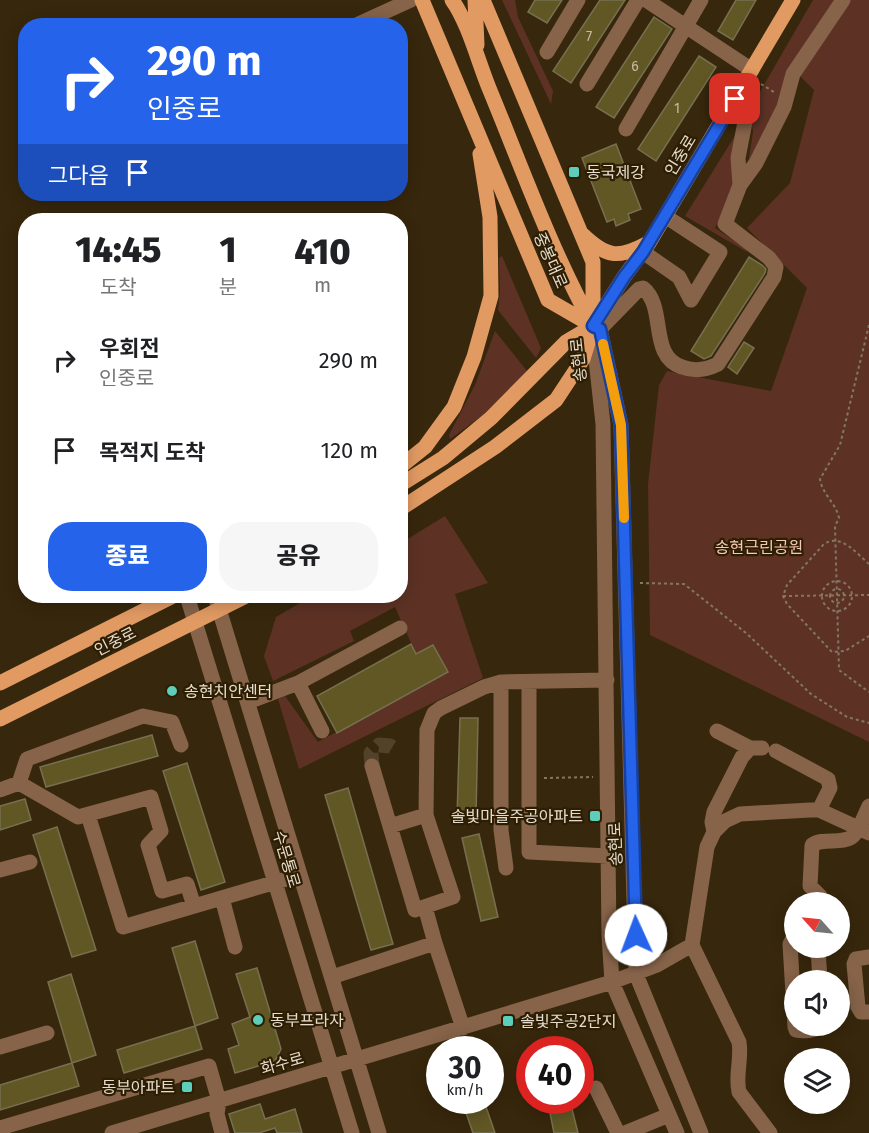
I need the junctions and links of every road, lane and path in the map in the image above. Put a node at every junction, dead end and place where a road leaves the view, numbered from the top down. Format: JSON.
{"nodes":[{"id":1,"x":411,"y":0,"type":"edge"},
{"id":2,"x":422,"y":0,"type":"edge"},
{"id":3,"x":452,"y":0,"type":"edge"},
{"id":4,"x":475,"y":0,"type":"edge"},
{"id":5,"x":483,"y":0,"type":"edge"},
{"id":6,"x":578,"y":0,"type":"edge"},
{"id":7,"x":638,"y":0,"type":"edge"},
{"id":8,"x":646,"y":0,"type":"edge"},
{"id":9,"x":701,"y":0,"type":"edge"},
{"id":10,"x":793,"y":0,"type":"edge"},
{"id":11,"x":843,"y":0,"type":"edge"},
{"id":12,"x":372,"y":18,"type":"edge"},
{"id":13,"x":686,"y":27,"type":"junction"},
{"id":14,"x":547,"y":52,"type":"dead end"},
{"id":15,"x":478,"y":60,"type":"junction"},
{"id":16,"x":752,"y":70,"type":"junction"},
{"id":17,"x":587,"y":84,"type":"dead end"},
{"id":18,"x":735,"y":99,"type":"junction"},
{"id":19,"x":626,"y":129,"type":"dead end"},
{"id":20,"x":476,"y":130,"type":"junction"},
{"id":21,"x":740,"y":185,"type":"junction"},
{"id":22,"x":664,"y":216,"type":"junction"},
{"id":23,"x":580,"y":232,"type":"junction"},
{"id":24,"x":646,"y":248,"type":"junction"},
{"id":25,"x":869,"y":324,"type":"edge"},
{"id":26,"x":596,"y":328,"type":"junction"},
{"id":27,"x":408,"y":461,"type":"edge"},
{"id":28,"x":408,"y":480,"type":"edge"},
{"id":29,"x":408,"y":504,"type":"edge"},
{"id":30,"x":835,"y":540,"type":"junction"},
{"id":31,"x":869,"y":564,"type":"edge"},
{"id":32,"x":837,"y":581,"type":"junction"},
{"id":33,"x":640,"y":583,"type":"dead end"},
{"id":34,"x":837,"y":588,"type":"junction"},
{"id":35,"x":783,"y":596,"type":"junction"},
{"id":36,"x":822,"y":596,"type":"junction"},
{"id":37,"x":830,"y":596,"type":"junction"},
{"id":38,"x":837,"y":596,"type":"junction"},
{"id":39,"x":845,"y":596,"type":"junction"},
{"id":40,"x":852,"y":596,"type":"junction"},
{"id":41,"x":869,"y":596,"type":"edge"},
{"id":42,"x":159,"y":603,"type":"edge"},
{"id":43,"x":189,"y":603,"type":"edge"},
{"id":44,"x":216,"y":603,"type":"edge"},
{"id":45,"x":217,"y":603,"type":"edge"},
{"id":46,"x":837,"y":603,"type":"junction"},
{"id":47,"x":838,"y":611,"type":"junction"},
{"id":48,"x":195,"y":621,"type":"junction"},
{"id":49,"x":400,"y":628,"type":"dead end"},
{"id":50,"x":869,"y":636,"type":"edge"},
{"id":51,"x":838,"y":651,"type":"junction"},
{"id":52,"x":607,"y":680,"type":"junction"},
{"id":53,"x":501,"y":682,"type":"junction"},
{"id":54,"x":529,"y":682,"type":"junction"},
{"id":55,"x":0,"y":683,"type":"edge"},
{"id":56,"x":298,"y":683,"type":"junction"},
{"id":57,"x":869,"y":692,"type":"edge"},
{"id":58,"x":248,"y":702,"type":"junction"},
{"id":59,"x":0,"y":719,"type":"edge"},
{"id":60,"x":869,"y":723,"type":"edge"},
{"id":61,"x":717,"y":731,"type":"dead end"},
{"id":62,"x":322,"y":732,"type":"dead end"},
{"id":63,"x":180,"y":745,"type":"dead end"},
{"id":64,"x":763,"y":749,"type":"junction"},
{"id":65,"x":372,"y":766,"type":"dead end"},
{"id":66,"x":593,"y":777,"type":"dead end"},
{"id":67,"x":529,"y":779,"type":"junction"},
{"id":68,"x":19,"y":783,"type":"junction"},
{"id":69,"x":0,"y":790,"type":"edge"},
{"id":70,"x":869,"y":806,"type":"edge"},
{"id":71,"x":819,"y":810,"type":"junction"},
{"id":72,"x":88,"y":815,"type":"junction"},
{"id":73,"x":426,"y":815,"type":"junction"},
{"id":74,"x":390,"y":826,"type":"junction"},
{"id":75,"x":863,"y":830,"type":"edge"},
{"id":76,"x":714,"y":832,"type":"junction"},
{"id":77,"x":608,"y":856,"type":"junction"},
{"id":78,"x":30,"y":862,"type":"dead end"},
{"id":79,"x":506,"y":868,"type":"dead end"},
{"id":80,"x":0,"y":870,"type":"edge"},
{"id":81,"x":300,"y":875,"type":"junction"},
{"id":82,"x":276,"y":883,"type":"junction"},
{"id":83,"x":816,"y":892,"type":"edge"},
{"id":84,"x":222,"y":898,"type":"junction"},
{"id":85,"x":194,"y":906,"type":"junction"},
{"id":86,"x":425,"y":907,"type":"junction"},
{"id":87,"x":435,"y":944,"type":"junction"},
{"id":88,"x":692,"y":945,"type":"junction"},
{"id":89,"x":235,"y":947,"type":"dead end"},
{"id":90,"x":869,"y":957,"type":"edge"},
{"id":91,"x":636,"y":974,"type":"junction"},
{"id":92,"x":332,"y":977,"type":"junction"},
{"id":93,"x":612,"y":982,"type":"junction"},
{"id":94,"x":869,"y":1012,"type":"edge"},
{"id":95,"x":463,"y":1028,"type":"junction"},
{"id":96,"x":46,"y":1033,"type":"dead end"},
{"id":97,"x":0,"y":1047,"type":"edge"},
{"id":98,"x":357,"y":1060,"type":"junction"},
{"id":99,"x":332,"y":1068,"type":"junction"},
{"id":100,"x":596,"y":1088,"type":"dead end"},
{"id":101,"x":219,"y":1101,"type":"junction"},
{"id":102,"x":669,"y":1115,"type":"junction"},
{"id":103,"x":0,"y":1128,"type":"edge"},
{"id":104,"x":148,"y":1128,"type":"edge"},
{"id":105,"x":112,"y":1133,"type":"edge"},
{"id":106,"x":222,"y":1133,"type":"edge"},
{"id":107,"x":352,"y":1133,"type":"edge"},
{"id":108,"x":379,"y":1133,"type":"edge"},
{"id":109,"x":618,"y":1133,"type":"edge"},
{"id":110,"x":625,"y":1133,"type":"edge"},
{"id":111,"x":677,"y":1133,"type":"edge"},
{"id":112,"x":701,"y":1133,"type":"edge"},
{"id":113,"x":770,"y":1133,"type":"edge"}],
"edges":[{"from":1,"to":12,"type":"street"},
{"from":2,"to":20,"type":"main road","name":"중봉대로"},
{"from":3,"to":15,"type":"main road"},
{"from":4,"to":15,"type":"main road"},
{"from":5,"to":23,"type":"main road","name":"중봉대로"},
{"from":6,"to":14,"type":"street"},
{"from":7,"to":17,"type":"street"},
{"from":8,"to":13,"type":"street"},
{"from":9,"to":13,"type":"street"},
{"from":10,"to":16,"type":"main road","name":"인중로"},
{"from":11,"to":21,"type":"street"},
{"from":13,"to":16,"type":"street"},
{"from":13,"to":19,"type":"street"},
{"from":15,"to":26,"type":"main road"},
{"from":16,"to":18,"type":"main road","name":"인중로"},
{"from":18,"to":21,"type":"street"},
{"from":18,"to":22,"type":"main road","name":"인중로"},
{"from":20,"to":26,"type":"main road","name":"중봉대로"},
{"from":20,"to":27,"type":"main road"},
{"from":21,"to":26,"type":"street"},
{"from":22,"to":24,"type":"main road","name":"인중로"},
{"from":22,"to":24,"type":"street"},
{"from":23,"to":24,"type":"main road"},
{"from":23,"to":26,"type":"main road","name":"중봉대로"},
{"from":24,"to":26,"type":"main road","name":"인중로"},
{"from":25,"to":30,"type":"path"},
{"from":26,"to":28,"type":"main road","name":"인중로"},
{"from":26,"to":29,"type":"main road","name":"인중로"},
{"from":26,"to":52,"type":"street","name":"송현로"},
{"from":26,"to":91,"type":"street","name":"송현로"},
{"from":30,"to":31,"type":"path"},
{"from":30,"to":32,"type":"path"},
{"from":30,"to":35,"type":"path"},
{"from":32,"to":34,"type":"path"},
{"from":32,"to":36,"type":"path"},
{"from":32,"to":40,"type":"path"},
{"from":33,"to":60,"type":"path"},
{"from":34,"to":37,"type":"path"},
{"from":34,"to":38,"type":"path"},
{"from":34,"to":39,"type":"path"},
{"from":35,"to":36,"type":"path"},
{"from":35,"to":51,"type":"path"},
{"from":36,"to":37,"type":"path"},
{"from":36,"to":47,"type":"path"},
{"from":37,"to":38,"type":"path"},
{"from":37,"to":46,"type":"path"},
{"from":38,"to":39,"type":"path"},
{"from":38,"to":46,"type":"path"},
{"from":39,"to":40,"type":"path"},
{"from":39,"to":46,"type":"path"},
{"from":40,"to":41,"type":"path"},
{"from":40,"to":47,"type":"path"},
{"from":42,"to":55,"type":"main road","name":"인중로"},
{"from":43,"to":48,"type":"street","name":"수문통로"},
{"from":44,"to":48,"type":"main road","name":"인중로"},
{"from":45,"to":58,"type":"street","name":"수문통로"},
{"from":46,"to":47,"type":"path"},
{"from":47,"to":51,"type":"path"},
{"from":48,"to":59,"type":"main road","name":"인중로"},
{"from":48,"to":82,"type":"street","name":"수문통로"},
{"from":49,"to":56,"type":"street"},
{"from":50,"to":51,"type":"path"},
{"from":51,"to":57,"type":"path"},
{"from":52,"to":54,"type":"street"},
{"from":52,"to":77,"type":"street","name":"송현로"},
{"from":53,"to":54,"type":"street"},
{"from":53,"to":73,"type":"street"},
{"from":53,"to":79,"type":"street"},
{"from":54,"to":67,"type":"street"},
{"from":56,"to":58,"type":"street"},
{"from":56,"to":62,"type":"street"},
{"from":58,"to":81,"type":"street","name":"수문통로"},
{"from":61,"to":64,"type":"street"},
{"from":63,"to":68,"type":"street"},
{"from":64,"to":71,"type":"street"},
{"from":64,"to":76,"type":"street"},
{"from":65,"to":74,"type":"street"},
{"from":66,"to":67,"type":"path"},
{"from":67,"to":77,"type":"street"},
{"from":68,"to":69,"type":"street"},
{"from":68,"to":72,"type":"street"},
{"from":70,"to":75,"type":"street"},
{"from":71,"to":75,"type":"street"},
{"from":71,"to":76,"type":"street"},
{"from":72,"to":85,"type":"street"},
{"from":72,"to":85,"type":"street"},
{"from":73,"to":74,"type":"street"},
{"from":73,"to":86,"type":"street"},
{"from":74,"to":86,"type":"street"},
{"from":75,"to":83,"type":"street"},
{"from":76,"to":88,"type":"street"},
{"from":77,"to":93,"type":"street","name":"송현로"},
{"from":78,"to":80,"type":"street"},
{"from":81,"to":82,"type":"street"},
{"from":81,"to":92,"type":"street","name":"수문통로"},
{"from":82,"to":84,"type":"street"},
{"from":82,"to":99,"type":"street","name":"수문통로"},
{"from":84,"to":85,"type":"street"},
{"from":84,"to":89,"type":"street"},
{"from":86,"to":87,"type":"street"},
{"from":87,"to":92,"type":"street"},
{"from":87,"to":95,"type":"street"},
{"from":88,"to":91,"type":"street","name":"화수로"},
{"from":88,"to":113,"type":"street"},
{"from":90,"to":94,"type":"street"},
{"from":91,"to":93,"type":"street","name":"화수로"},
{"from":91,"to":112,"type":"street","name":"송현로"},
{"from":92,"to":98,"type":"street","name":"수문통로"},
{"from":93,"to":95,"type":"street","name":"화수로"},
{"from":93,"to":102,"type":"street","name":"송현로"},
{"from":95,"to":98,"type":"street","name":"화수로"},
{"from":96,"to":97,"type":"street"},
{"from":98,"to":99,"type":"street","name":"화수로"},
{"from":98,"to":108,"type":"street","name":"수문통로"},
{"from":99,"to":101,"type":"street","name":"화수로"},
{"from":99,"to":107,"type":"street","name":"수문통로"},
{"from":100,"to":109,"type":"street"},
{"from":101,"to":103,"type":"street"},
{"from":101,"to":104,"type":"street","name":"화수로"},
{"from":101,"to":106,"type":"street"},
{"from":102,"to":110,"type":"street"},
{"from":102,"to":111,"type":"street","name":"송현로"},
{"from":104,"to":105,"type":"street","name":"화수로"}]}
